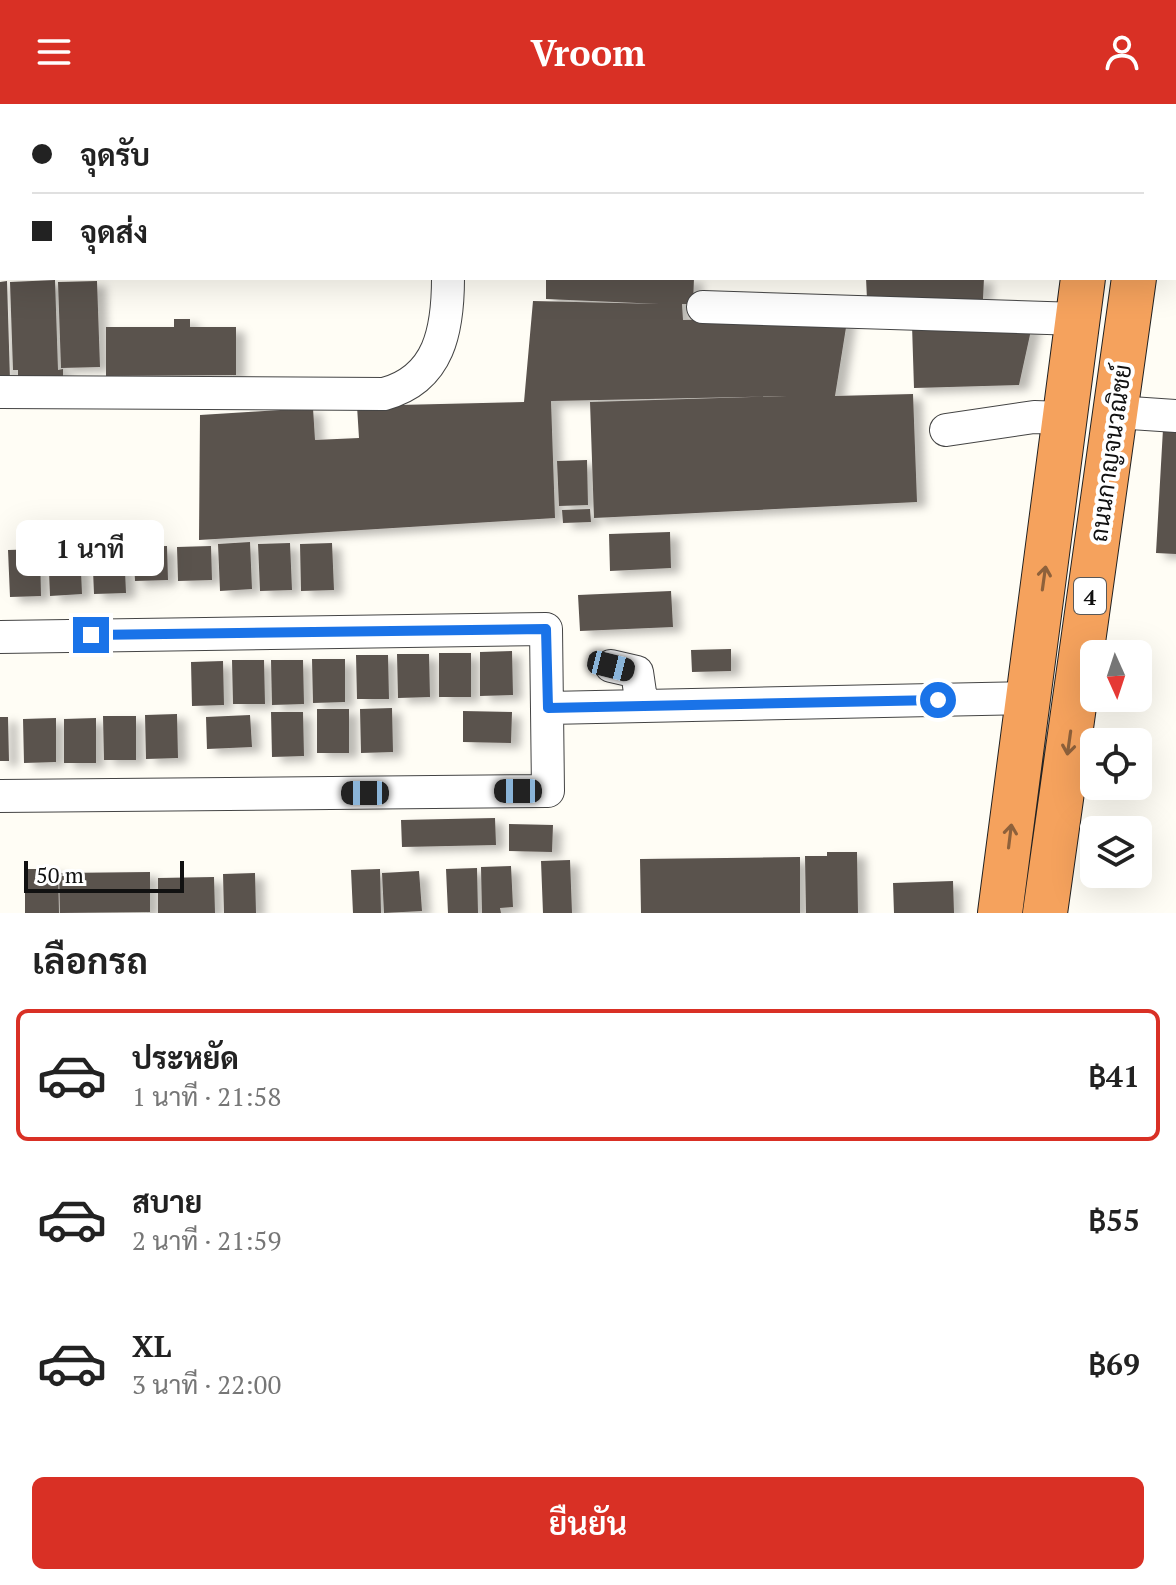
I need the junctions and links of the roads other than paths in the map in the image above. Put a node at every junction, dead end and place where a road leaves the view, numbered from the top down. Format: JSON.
{"nodes":[{"id":1,"x":448,"y":280,"type":"edge"},
{"id":2,"x":1134,"y":280,"type":"edge"},
{"id":3,"x":1081,"y":298,"type":"edge"},
{"id":4,"x":703,"y":307,"type":"dead end"},
{"id":5,"x":0,"y":392,"type":"edge"},
{"id":6,"x":1116,"y":412,"type":"junction"},
{"id":7,"x":1176,"y":416,"type":"edge"},
{"id":8,"x":1065,"y":418,"type":"junction"},
{"id":9,"x":946,"y":430,"type":"dead end"},
{"id":10,"x":0,"y":637,"type":"edge"},
{"id":11,"x":611,"y":666,"type":"dead end"},
{"id":12,"x":1027,"y":698,"type":"junction"},
{"id":13,"x":642,"y":706,"type":"junction"},
{"id":14,"x":548,"y":708,"type":"junction"},
{"id":15,"x":0,"y":796,"type":"edge"},
{"id":16,"x":1000,"y":913,"type":"edge"},
{"id":17,"x":1045,"y":913,"type":"edge"}],
"edges":[{"from":1,"to":5,"type":"street"},
{"from":2,"to":6,"type":"highway","name":"ถนนกาญจนวณิชย์","number":"4"},
{"from":3,"to":4,"type":"street"},
{"from":3,"to":8,"type":"highway","name":"ถนนกาญจนวณิชย์","number":"4"},
{"from":6,"to":7,"type":"street"},
{"from":6,"to":17,"type":"highway","name":"ถนนกาญจนวณิชย์","number":"4","one_way":true},
{"from":8,"to":9,"type":"street"},
{"from":12,"to":8,"type":"highway","name":"ถนนกาญจนวณิชย์","number":"4","one_way":true},
{"from":10,"to":14,"type":"street"},
{"from":11,"to":13,"type":"street"},
{"from":12,"to":13,"type":"street"},
{"from":16,"to":12,"type":"highway","name":"ถนนกาญจนวณิชย์","number":"4","one_way":true},
{"from":13,"to":14,"type":"street"},
{"from":14,"to":15,"type":"street"}]}
